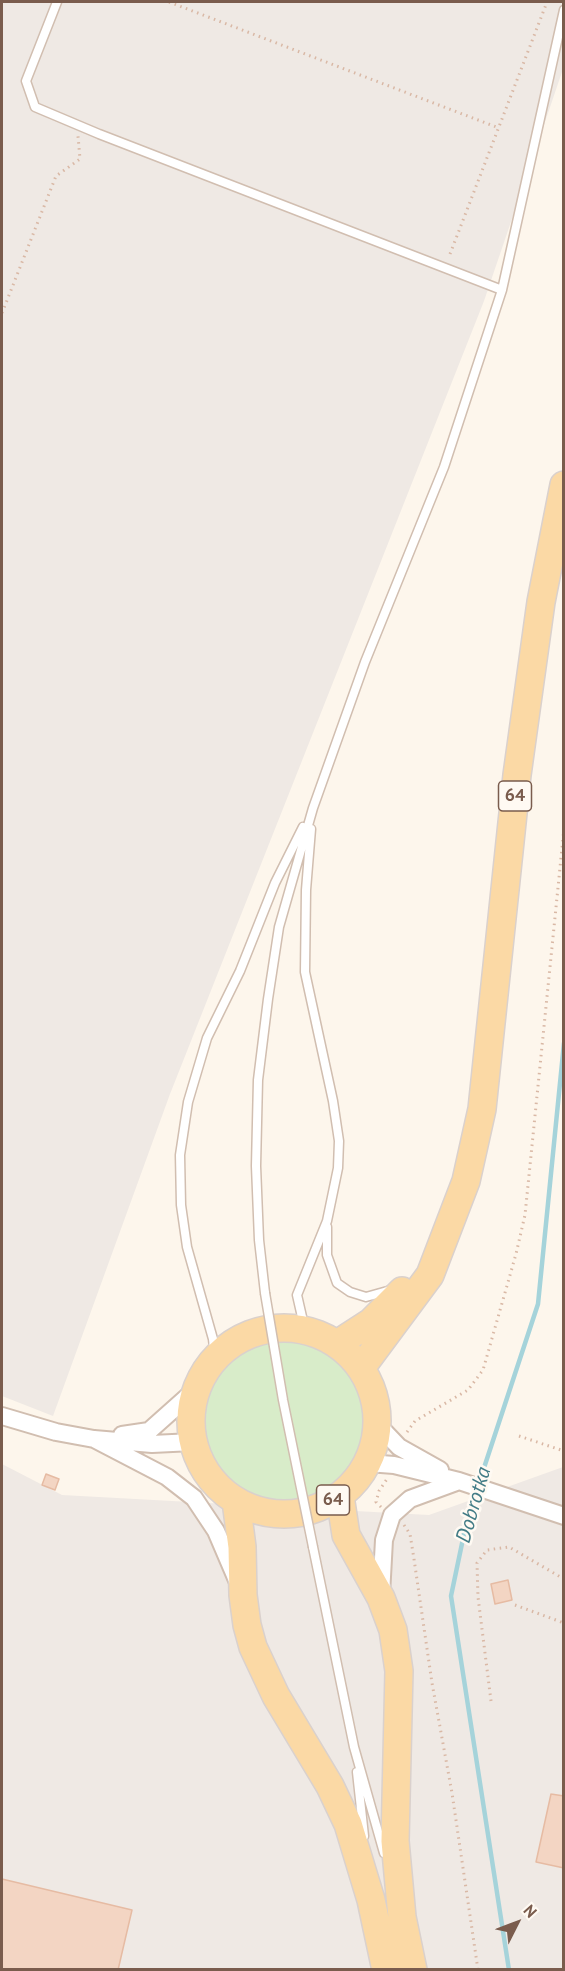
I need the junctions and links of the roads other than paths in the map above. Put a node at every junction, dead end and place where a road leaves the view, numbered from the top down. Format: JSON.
{"nodes":[{"id":1,"x":57,"y":2,"type":"edge"},
{"id":2,"x":564,"y":10,"type":"edge"},
{"id":3,"x":502,"y":290,"type":"junction"},
{"id":4,"x":564,"y":485,"type":"edge"},
{"id":5,"x":313,"y":808,"type":"junction"},
{"id":6,"x":327,"y":1221,"type":"junction"},
{"id":7,"x":438,"y":1250,"type":"junction"},
{"id":8,"x":406,"y":1286,"type":"junction"},
{"id":9,"x":305,"y":1330,"type":"junction"},
{"id":10,"x":337,"y":1344,"type":"junction"},
{"id":11,"x":216,"y":1357,"type":"junction"},
{"id":12,"x":361,"y":1368,"type":"junction"},
{"id":13,"x":195,"y":1390,"type":"junction"},
{"id":14,"x":2,"y":1416,"type":"edge"},
{"id":15,"x":378,"y":1425,"type":"junction"},
{"id":16,"x":94,"y":1439,"type":"junction"},
{"id":17,"x":193,"y":1442,"type":"junction"},
{"id":18,"x":381,"y":1464,"type":"junction"},
{"id":19,"x":459,"y":1481,"type":"junction"},
{"id":20,"x":340,"y":1496,"type":"junction"},
{"id":21,"x":236,"y":1501,"type":"junction"},
{"id":22,"x":564,"y":1516,"type":"edge"},
{"id":23,"x":243,"y":1595,"type":"junction"},
{"id":24,"x":381,"y":1598,"type":"junction"},
{"id":25,"x":354,"y":1748,"type":"junction"},
{"id":26,"x":365,"y":1841,"type":"dead end"},
{"id":27,"x":366,"y":1853,"type":"dead end"},
{"id":28,"x":371,"y":1900,"type":"junction"},
{"id":29,"x":402,"y":1917,"type":"junction"},
{"id":30,"x":386,"y":1970,"type":"edge"},
{"id":31,"x":413,"y":1970,"type":"edge"}],
"edges":[{"from":1,"to":3,"type":"lane"},
{"from":2,"to":3,"type":"lane"},
{"from":3,"to":5,"type":"lane"},
{"from":4,"to":7,"type":"main road","number":"64"},
{"from":5,"to":6,"type":"lane"},
{"from":5,"to":11,"type":"lane"},
{"from":5,"to":25,"type":"lane","bridge":true},
{"from":6,"to":8,"type":"lane"},
{"from":6,"to":9,"type":"lane"},
{"from":7,"to":8,"type":"main road","number":"64"},
{"from":7,"to":12,"type":"main road","number":"64"},
{"from":8,"to":10,"type":"main road","number":"64"},
{"from":9,"to":10,"type":"main road","number":"64"},
{"from":9,"to":11,"type":"main road","number":"64"},
{"from":10,"to":12,"type":"main road","number":"64"},
{"from":11,"to":13,"type":"main road","number":"64"},
{"from":12,"to":15,"type":"main road","number":"64"},
{"from":13,"to":16,"type":"street"},
{"from":13,"to":17,"type":"main road","number":"64"},
{"from":14,"to":16,"type":"street"},
{"from":15,"to":18,"type":"main road","number":"64"},
{"from":15,"to":19,"type":"street"},
{"from":16,"to":17,"type":"street"},
{"from":16,"to":23,"type":"street"},
{"from":17,"to":21,"type":"main road","number":"64"},
{"from":18,"to":19,"type":"street"},
{"from":18,"to":20,"type":"main road","number":"64"},
{"from":19,"to":22,"type":"street"},
{"from":19,"to":24,"type":"street"},
{"from":20,"to":21,"type":"main road","number":"64"},
{"from":20,"to":24,"type":"main road","number":"64"},
{"from":21,"to":23,"type":"main road"},
{"from":23,"to":28,"type":"main road"},
{"from":24,"to":29,"type":"main road","number":"64"},
{"from":25,"to":26,"type":"lane"},
{"from":25,"to":29,"type":"lane"},
{"from":27,"to":28,"type":"lane"},
{"from":28,"to":30,"type":"main road"},
{"from":29,"to":31,"type":"main road","number":"64"}]}
